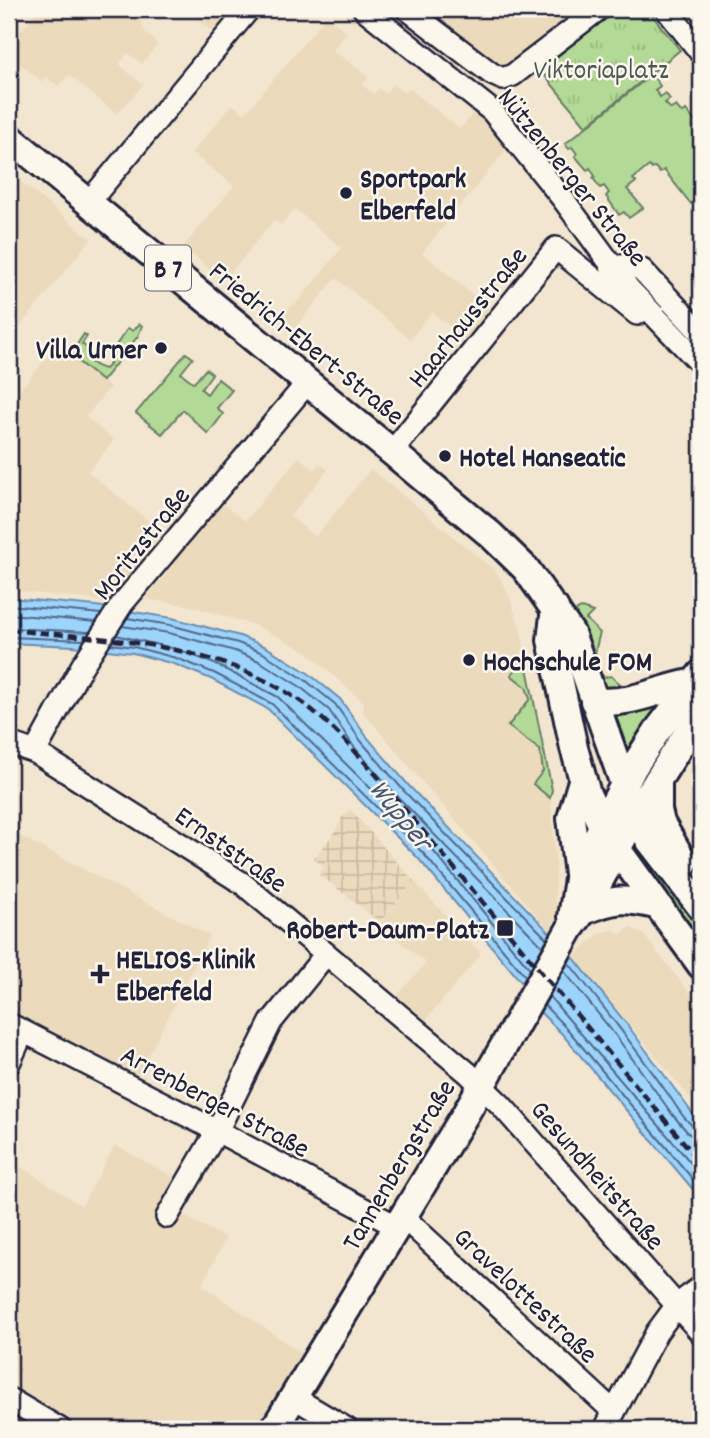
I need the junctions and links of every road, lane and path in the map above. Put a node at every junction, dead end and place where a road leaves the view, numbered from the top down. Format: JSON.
{"nodes":[{"id":1,"x":249,"y":9,"type":"edge"},
{"id":2,"x":364,"y":9,"type":"edge"},
{"id":3,"x":407,"y":9,"type":"edge"},
{"id":4,"x":599,"y":9,"type":"edge"},
{"id":5,"x":666,"y":9,"type":"edge"},
{"id":6,"x":701,"y":53,"type":"edge"},
{"id":7,"x":9,"y":137,"type":"edge"},
{"id":8,"x":88,"y":203,"type":"junction"},
{"id":9,"x":556,"y":248,"type":"joint"},
{"id":10,"x":611,"y":267,"type":"junction"},
{"id":11,"x":701,"y":333,"type":"edge"},
{"id":12,"x":700,"y":363,"type":"edge"},
{"id":13,"x":308,"y":382,"type":"junction"},
{"id":14,"x":392,"y":452,"type":"junction"},
{"id":15,"x":555,"y":608,"type":"junction"},
{"id":16,"x":698,"y":678,"type":"edge"},
{"id":17,"x":563,"y":694,"type":"junction"},
{"id":18,"x":586,"y":710,"type":"junction"},
{"id":19,"x":698,"y":721,"type":"edge"},
{"id":20,"x":657,"y":731,"type":"junction"},
{"id":21,"x":9,"y":743,"type":"edge"},
{"id":22,"x":35,"y":752,"type":"junction"},
{"id":23,"x":675,"y":753,"type":"junction"},
{"id":24,"x":658,"y":780,"type":"junction"},
{"id":25,"x":582,"y":781,"type":"junction"},
{"id":26,"x":624,"y":788,"type":"junction"},
{"id":27,"x":635,"y":816,"type":"junction"},
{"id":28,"x":602,"y":826,"type":"junction"},
{"id":29,"x":617,"y":849,"type":"junction"},
{"id":30,"x":578,"y":879,"type":"junction"},
{"id":31,"x":656,"y":905,"type":"junction"},
{"id":32,"x":701,"y":905,"type":"edge"},
{"id":33,"x":572,"y":928,"type":"junction"},
{"id":34,"x":326,"y":954,"type":"junction"},
{"id":35,"x":701,"y":965,"type":"edge"},
{"id":36,"x":16,"y":1028,"type":"edge"},
{"id":37,"x":9,"y":1063,"type":"edge"},
{"id":38,"x":482,"y":1085,"type":"junction"},
{"id":39,"x":217,"y":1131,"type":"junction"},
{"id":40,"x":167,"y":1217,"type":"dead end"},
{"id":41,"x":399,"y":1221,"type":"junction"},
{"id":42,"x":701,"y":1287,"type":"edge"},
{"id":43,"x":677,"y":1305,"type":"junction"},
{"id":44,"x":701,"y":1333,"type":"edge"},
{"id":45,"x":293,"y":1397,"type":"junction"},
{"id":46,"x":9,"y":1399,"type":"edge"},
{"id":47,"x":609,"y":1421,"type":"edge"},
{"id":48,"x":60,"y":1429,"type":"edge"},
{"id":49,"x":274,"y":1429,"type":"edge"},
{"id":50,"x":347,"y":1429,"type":"edge"}],
"edges":[{"from":1,"to":8,"type":"street"},
{"from":2,"to":10,"type":"street","name":"Nützenberger Straße"},
{"from":3,"to":4,"type":"street"},
{"from":5,"to":6,"type":"street"},
{"from":7,"to":8,"type":"main road","name":"Friedrich-Ebert-Straße","number":"B 7"},
{"from":8,"to":13,"type":"main road","name":"Friedrich-Ebert-Straße","number":"B 7"},
{"from":9,"to":12,"type":"street","name":"Nützenberger Straße"},
{"from":9,"to":14,"type":"street","name":"Haarhausstraße"},
{"from":10,"to":11,"type":"street"},
{"from":10,"to":12,"type":"street","name":"Nützenberger Straße"},
{"from":13,"to":14,"type":"main road","name":"Friedrich-Ebert-Straße","number":"B 7"},
{"from":13,"to":22,"type":"street","name":"Moritzstraße"},
{"from":14,"to":15,"type":"main road","name":"Friedrich-Ebert-Straße","number":"B 7"},
{"from":15,"to":17,"type":"main road"},
{"from":15,"to":18,"type":"main road","name":"Friedrich-Ebert-Straße","number":"B 7"},
{"from":16,"to":18,"type":"main road"},
{"from":16,"to":20,"type":"main road"},
{"from":17,"to":18,"type":"main road"},
{"from":17,"to":25,"type":"main road"},
{"from":18,"to":26,"type":"main road","number":"B 7"},
{"from":19,"to":23,"type":"main road"},
{"from":20,"to":23,"type":"main road"},
{"from":20,"to":26,"type":"main road"},
{"from":21,"to":22,"type":"street","name":"Ernststraße"},
{"from":22,"to":34,"type":"street","name":"Ernststraße"},
{"from":23,"to":24,"type":"main road"},
{"from":24,"to":26,"type":"main road"},
{"from":24,"to":27,"type":"main road"},
{"from":24,"to":32,"type":"main road","number":"B 7"},
{"from":25,"to":28,"type":"main road"},
{"from":25,"to":30,"type":"main road"},
{"from":26,"to":27,"type":"main road","number":"B 7"},
{"from":26,"to":28,"type":"main road"},
{"from":27,"to":29,"type":"main road"},
{"from":27,"to":32,"type":"main road","number":"B 7"},
{"from":28,"to":29,"type":"main road"},
{"from":28,"to":30,"type":"main road"},
{"from":29,"to":31,"type":"main road"},
{"from":29,"to":33,"type":"main road"},
{"from":30,"to":33,"type":"main road"},
{"from":31,"to":33,"type":"main road"},
{"from":31,"to":35,"type":"main road"},
{"from":33,"to":38,"type":"main road","name":"Tannenbergstraße"},
{"from":34,"to":38,"type":"street","name":"Ernststraße"},
{"from":34,"to":39,"type":"street"},
{"from":36,"to":37,"type":"street"},
{"from":36,"to":39,"type":"street","name":"Arrenberger Straße"},
{"from":38,"to":41,"type":"main road","name":"Tannenbergstraße"},
{"from":38,"to":43,"type":"street","name":"Gesundheitstraße"},
{"from":39,"to":40,"type":"street"},
{"from":39,"to":41,"type":"street","name":"Arrenberger Straße"},
{"from":41,"to":45,"type":"main road","name":"Tannenbergstraße"},
{"from":41,"to":47,"type":"street","name":"Gravelottestraße"},
{"from":42,"to":43,"type":"street"},
{"from":43,"to":44,"type":"street","name":"Gesundheitstraße"},
{"from":43,"to":47,"type":"street"},
{"from":45,"to":49,"type":"main road","name":"Tannenbergstraße"},
{"from":45,"to":50,"type":"street"},
{"from":46,"to":48,"type":"street"}]}
